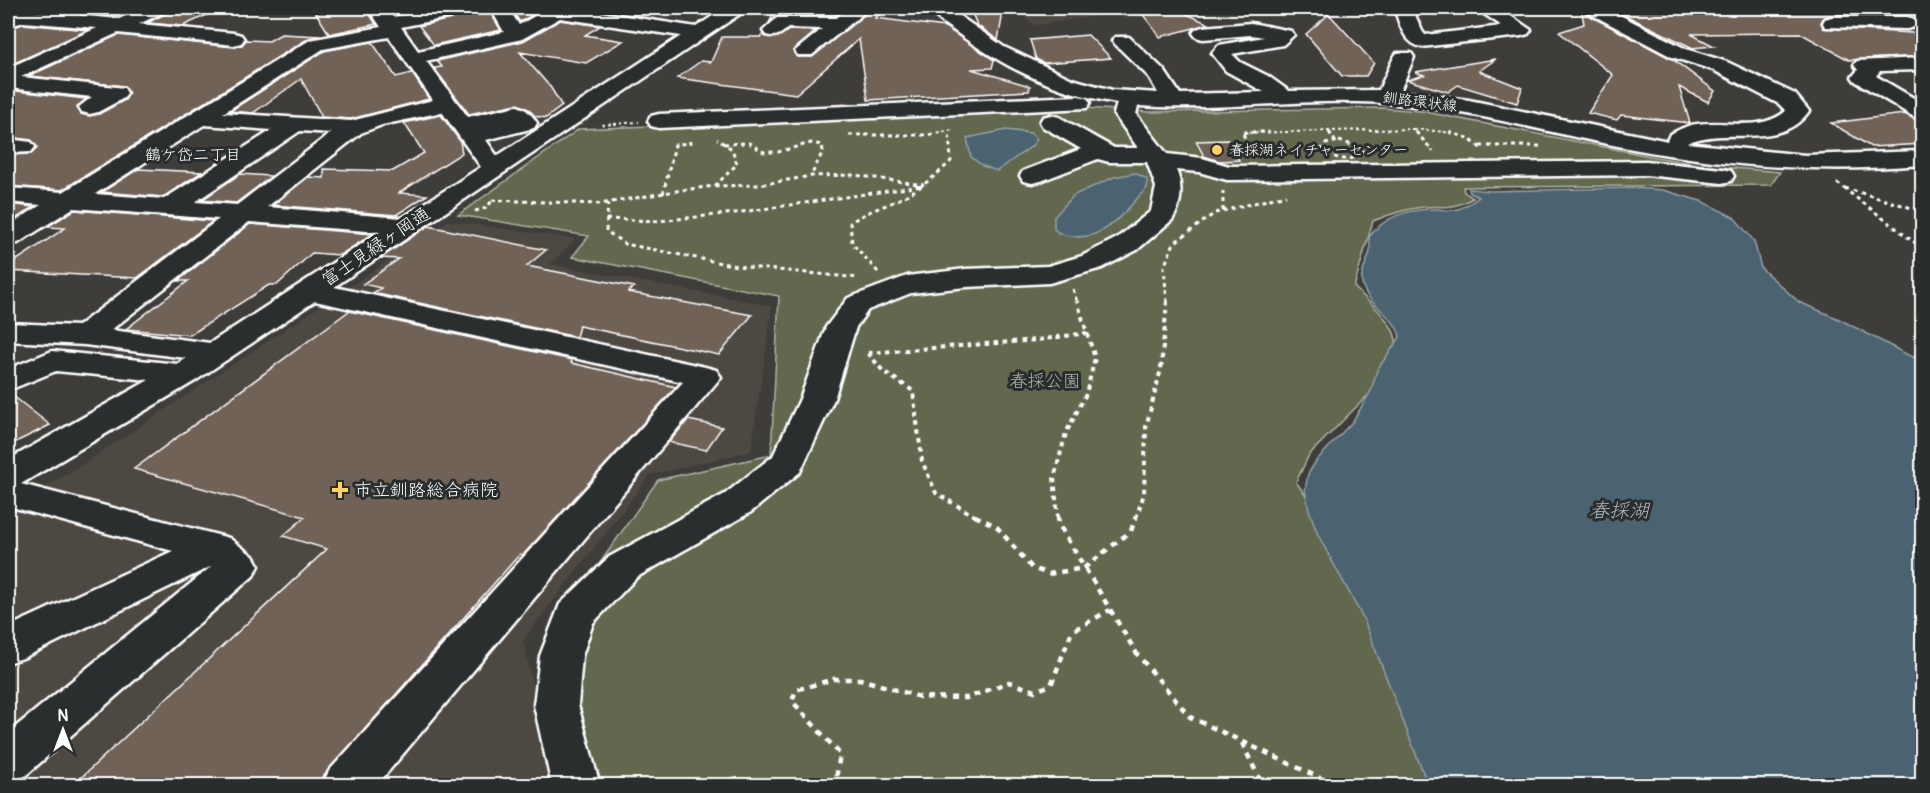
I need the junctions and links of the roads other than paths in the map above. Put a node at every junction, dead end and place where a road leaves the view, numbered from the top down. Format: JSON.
{"nodes":[{"id":1,"x":158,"y":8,"type":"edge"},
{"id":2,"x":737,"y":8,"type":"edge"},
{"id":3,"x":861,"y":8,"type":"edge"},
{"id":4,"x":937,"y":8,"type":"edge"},
{"id":5,"x":1403,"y":8,"type":"edge"},
{"id":6,"x":1487,"y":8,"type":"edge"},
{"id":7,"x":1593,"y":8,"type":"edge"},
{"id":8,"x":1872,"y":8,"type":"edge"},
{"id":9,"x":501,"y":11,"type":"dead end"},
{"id":10,"x":549,"y":12,"type":"edge"},
{"id":11,"x":444,"y":13,"type":"dead end"},
{"id":12,"x":384,"y":16,"type":"edge"},
{"id":13,"x":8,"y":21,"type":"edge"},
{"id":14,"x":1832,"y":23,"type":"dead end"},
{"id":15,"x":112,"y":25,"type":"junction"},
{"id":16,"x":1915,"y":27,"type":"edge"},
{"id":17,"x":835,"y":29,"type":"junction"},
{"id":18,"x":782,"y":32,"type":"dead end"},
{"id":19,"x":699,"y":33,"type":"junction"},
{"id":20,"x":1203,"y":33,"type":"dead end"},
{"id":21,"x":515,"y":35,"type":"junction"},
{"id":22,"x":234,"y":39,"type":"dead end"},
{"id":23,"x":1122,"y":41,"type":"dead end"},
{"id":24,"x":805,"y":51,"type":"dead end"},
{"id":25,"x":1404,"y":57,"type":"dead end"},
{"id":26,"x":412,"y":58,"type":"junction"},
{"id":27,"x":1923,"y":64,"type":"edge"},
{"id":28,"x":10,"y":71,"type":"edge"},
{"id":29,"x":1121,"y":97,"type":"junction"},
{"id":30,"x":1387,"y":97,"type":"junction"},
{"id":31,"x":1284,"y":98,"type":"junction"},
{"id":32,"x":1173,"y":100,"type":"junction"},
{"id":33,"x":446,"y":104,"type":"junction"},
{"id":34,"x":90,"y":107,"type":"dead end"},
{"id":35,"x":1923,"y":112,"type":"edge"},
{"id":36,"x":200,"y":118,"type":"junction"},
{"id":37,"x":659,"y":121,"type":"road end"},
{"id":38,"x":1051,"y":122,"type":"dead end"},
{"id":39,"x":296,"y":124,"type":"junction"},
{"id":40,"x":353,"y":128,"type":"junction"},
{"id":41,"x":1661,"y":147,"type":"junction"},
{"id":42,"x":1100,"y":150,"type":"junction"},
{"id":43,"x":1157,"y":158,"type":"junction"},
{"id":44,"x":1923,"y":158,"type":"edge"},
{"id":45,"x":1782,"y":161,"type":"junction"},
{"id":46,"x":494,"y":168,"type":"junction"},
{"id":47,"x":1032,"y":176,"type":"dead end"},
{"id":48,"x":8,"y":195,"type":"edge"},
{"id":49,"x":66,"y":200,"type":"junction"},
{"id":50,"x":170,"y":207,"type":"junction"},
{"id":51,"x":245,"y":213,"type":"junction"},
{"id":52,"x":407,"y":226,"type":"junction"},
{"id":53,"x":8,"y":237,"type":"edge"},
{"id":54,"x":310,"y":291,"type":"junction"},
{"id":55,"x":8,"y":332,"type":"edge"},
{"id":56,"x":85,"y":336,"type":"junction"},
{"id":57,"x":216,"y":353,"type":"junction"},
{"id":58,"x":184,"y":374,"type":"junction"},
{"id":59,"x":14,"y":378,"type":"dead end"},
{"id":60,"x":8,"y":475,"type":"edge"},
{"id":61,"x":8,"y":493,"type":"edge"},
{"id":62,"x":215,"y":548,"type":"junction"},
{"id":63,"x":8,"y":646,"type":"edge"},
{"id":64,"x":8,"y":761,"type":"edge"},
{"id":65,"x":346,"y":786,"type":"edge"},
{"id":66,"x":576,"y":786,"type":"edge"}],
"edges":[{"from":1,"to":15,"type":"street"},
{"from":2,"to":19,"type":"street","name":"富士見緑ヶ岡通"},
{"from":3,"to":17,"type":"street"},
{"from":4,"to":29,"type":"street","name":"釧路環状線"},
{"from":5,"to":6,"type":"street"},
{"from":7,"to":41,"type":"street"},
{"from":8,"to":16,"type":"street"},
{"from":9,"to":21,"type":"street"},
{"from":10,"to":19,"type":"street"},
{"from":10,"to":21,"type":"street"},
{"from":11,"to":12,"type":"street"},
{"from":12,"to":26,"type":"street"},
{"from":12,"to":36,"type":"street"},
{"from":13,"to":15,"type":"street"},
{"from":14,"to":16,"type":"street"},
{"from":15,"to":22,"type":"street"},
{"from":15,"to":28,"type":"street"},
{"from":17,"to":18,"type":"street"},
{"from":17,"to":24,"type":"street"},
{"from":19,"to":46,"type":"street","name":"富士見緑ヶ岡通"},
{"from":20,"to":31,"type":"street"},
{"from":21,"to":26,"type":"street"},
{"from":23,"to":32,"type":"street"},
{"from":25,"to":30,"type":"street"},
{"from":26,"to":33,"type":"street"},
{"from":27,"to":35,"type":"street"},
{"from":28,"to":34,"type":"street"},
{"from":29,"to":32,"type":"street","name":"釧路環状線"},
{"from":29,"to":37,"type":"street"},
{"from":29,"to":43,"type":"street"},
{"from":30,"to":31,"type":"street","name":"釧路環状線"},
{"from":30,"to":41,"type":"street","name":"釧路環状線"},
{"from":31,"to":32,"type":"street","name":"釧路環状線"},
{"from":33,"to":40,"type":"street"},
{"from":33,"to":46,"type":"street"},
{"from":36,"to":39,"type":"street"},
{"from":36,"to":49,"type":"street"},
{"from":38,"to":42,"type":"street"},
{"from":39,"to":40,"type":"street"},
{"from":39,"to":50,"type":"street"},
{"from":40,"to":51,"type":"street"},
{"from":41,"to":45,"type":"street","name":"釧路環状線"},
{"from":42,"to":43,"type":"street"},
{"from":42,"to":47,"type":"street"},
{"from":43,"to":45,"type":"street"},
{"from":43,"to":66,"type":"street"},
{"from":44,"to":45,"type":"street","name":"釧路環状線"},
{"from":46,"to":52,"type":"street","name":"富士見緑ヶ岡通"},
{"from":48,"to":49,"type":"street"},
{"from":49,"to":50,"type":"street"},
{"from":49,"to":53,"type":"street"},
{"from":50,"to":51,"type":"street"},
{"from":51,"to":52,"type":"street"},
{"from":51,"to":56,"type":"street"},
{"from":52,"to":54,"type":"street","name":"富士見緑ヶ岡通"},
{"from":54,"to":57,"type":"street","name":"富士見緑ヶ岡通"},
{"from":54,"to":65,"type":"street"},
{"from":55,"to":56,"type":"street"},
{"from":56,"to":57,"type":"street"},
{"from":57,"to":58,"type":"street","name":"富士見緑ヶ岡通"},
{"from":58,"to":59,"type":"street"},
{"from":58,"to":60,"type":"street","name":"富士見緑ヶ岡通"},
{"from":61,"to":62,"type":"street"},
{"from":62,"to":63,"type":"street"},
{"from":62,"to":64,"type":"street"}]}
